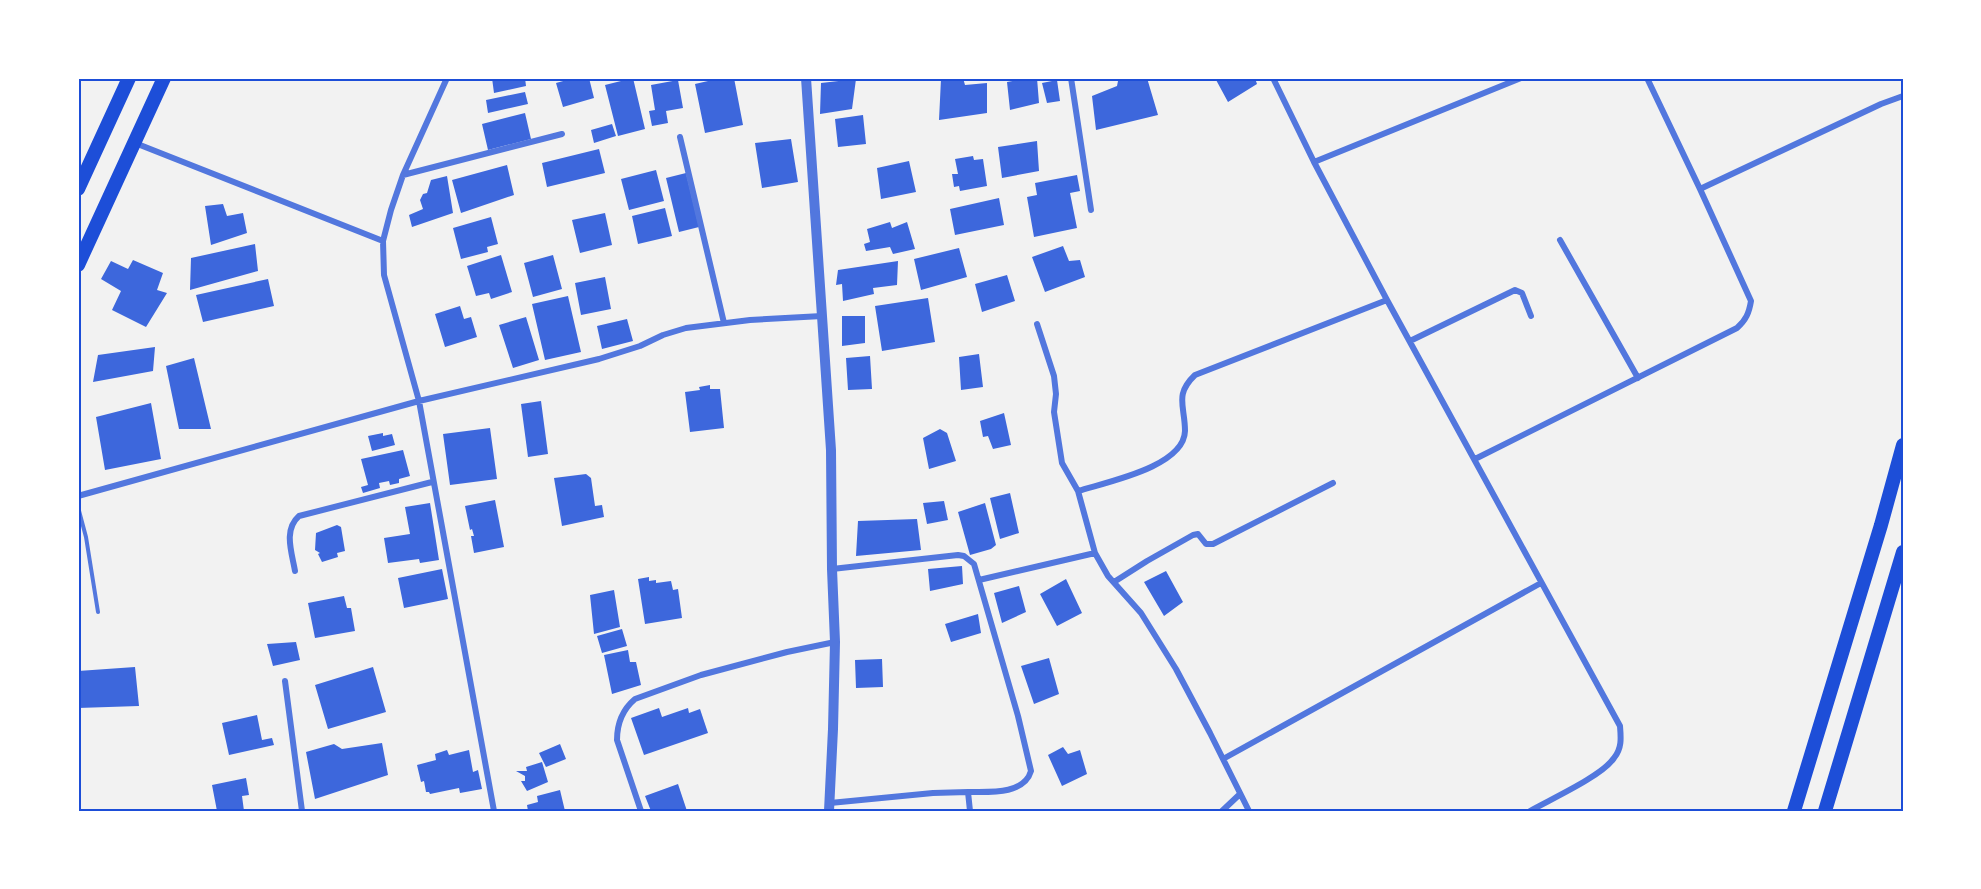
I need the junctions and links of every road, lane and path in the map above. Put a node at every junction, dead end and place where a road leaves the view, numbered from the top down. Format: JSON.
{"nodes":[{"id":1,"x":129,"y":78,"type":"edge"},
{"id":2,"x":165,"y":78,"type":"edge"},
{"id":3,"x":447,"y":78,"type":"edge"},
{"id":4,"x":806,"y":78,"type":"edge"},
{"id":5,"x":1071,"y":78,"type":"edge"},
{"id":6,"x":1273,"y":78,"type":"edge"},
{"id":7,"x":1521,"y":78,"type":"edge"},
{"id":8,"x":1647,"y":78,"type":"edge"},
{"id":9,"x":1903,"y":96,"type":"edge"},
{"id":10,"x":562,"y":134,"type":"dead end"},
{"id":11,"x":681,"y":137,"type":"dead end"},
{"id":12,"x":135,"y":143,"type":"junction"},
{"id":13,"x":1314,"y":162,"type":"junction"},
{"id":14,"x":403,"y":175,"type":"junction"},
{"id":15,"x":78,"y":189,"type":"edge"},
{"id":16,"x":1700,"y":189,"type":"junction"},
{"id":17,"x":1092,"y":210,"type":"dead end"},
{"id":18,"x":1560,"y":240,"type":"dead end"},
{"id":19,"x":383,"y":241,"type":"junction"},
{"id":20,"x":78,"y":265,"type":"edge"},
{"id":21,"x":1387,"y":300,"type":"junction"},
{"id":22,"x":823,"y":316,"type":"junction"},
{"id":23,"x":1531,"y":316,"type":"dead end"},
{"id":24,"x":724,"y":323,"type":"junction"},
{"id":25,"x":1036,"y":324,"type":"dead end"},
{"id":26,"x":1410,"y":341,"type":"junction"},
{"id":27,"x":1638,"y":378,"type":"junction"},
{"id":28,"x":419,"y":401,"type":"junction"},
{"id":29,"x":1903,"y":445,"type":"edge"},
{"id":30,"x":1475,"y":459,"type":"junction"},
{"id":31,"x":432,"y":482,"type":"junction"},
{"id":32,"x":1333,"y":483,"type":"dead end"},
{"id":33,"x":1077,"y":491,"type":"junction"},
{"id":34,"x":78,"y":496,"type":"edge"},
{"id":35,"x":78,"y":507,"type":"edge"},
{"id":36,"x":1903,"y":552,"type":"edge"},
{"id":37,"x":1095,"y":553,"type":"junction"},
{"id":38,"x":831,"y":569,"type":"junction"},
{"id":39,"x":295,"y":571,"type":"dead end"},
{"id":40,"x":979,"y":580,"type":"junction"},
{"id":41,"x":1113,"y":582,"type":"junction"},
{"id":42,"x":1541,"y":583,"type":"junction"},
{"id":43,"x":98,"y":612,"type":"dead end"},
{"id":44,"x":835,"y":642,"type":"junction"},
{"id":45,"x":285,"y":681,"type":"dead end"},
{"id":46,"x":1223,"y":759,"type":"junction"},
{"id":47,"x":968,"y":792,"type":"junction"},
{"id":48,"x":1240,"y":794,"type":"junction"},
{"id":49,"x":829,"y":807,"type":"edge"},
{"id":50,"x":302,"y":811,"type":"edge"},
{"id":51,"x":494,"y":811,"type":"edge"},
{"id":52,"x":641,"y":811,"type":"edge"},
{"id":53,"x":970,"y":811,"type":"edge"},
{"id":54,"x":1222,"y":811,"type":"edge"},
{"id":55,"x":1249,"y":811,"type":"edge"},
{"id":56,"x":1530,"y":811,"type":"edge"},
{"id":57,"x":1794,"y":811,"type":"edge"},
{"id":58,"x":1825,"y":811,"type":"edge"}],
"edges":[{"from":1,"to":15,"type":"main road"},
{"from":2,"to":12,"type":"main road"},
{"from":3,"to":14,"type":"street"},
{"from":4,"to":22,"type":"street"},
{"from":5,"to":17,"type":"street"},
{"from":6,"to":13,"type":"street"},
{"from":7,"to":13,"type":"street"},
{"from":8,"to":16,"type":"street"},
{"from":9,"to":16,"type":"street"},
{"from":10,"to":14,"type":"street"},
{"from":11,"to":24,"type":"street"},
{"from":12,"to":19,"type":"street"},
{"from":12,"to":20,"type":"main road"},
{"from":13,"to":21,"type":"street"},
{"from":14,"to":19,"type":"street"},
{"from":16,"to":27,"type":"street"},
{"from":18,"to":27,"type":"street"},
{"from":19,"to":28,"type":"street"},
{"from":21,"to":26,"type":"street"},
{"from":21,"to":33,"type":"street"},
{"from":22,"to":24,"type":"street"},
{"from":22,"to":38,"type":"street"},
{"from":23,"to":26,"type":"street"},
{"from":24,"to":28,"type":"street"},
{"from":25,"to":33,"type":"street"},
{"from":26,"to":30,"type":"street"},
{"from":27,"to":30,"type":"street"},
{"from":28,"to":31,"type":"street"},
{"from":28,"to":34,"type":"street"},
{"from":29,"to":57,"type":"main road"},
{"from":30,"to":42,"type":"street"},
{"from":31,"to":39,"type":"street"},
{"from":31,"to":51,"type":"street"},
{"from":32,"to":41,"type":"street"},
{"from":33,"to":37,"type":"street"},
{"from":35,"to":43,"type":"lane"},
{"from":36,"to":58,"type":"main road"},
{"from":37,"to":40,"type":"street"},
{"from":37,"to":41,"type":"street"},
{"from":38,"to":40,"type":"street"},
{"from":38,"to":44,"type":"street"},
{"from":40,"to":47,"type":"street"},
{"from":41,"to":46,"type":"street"},
{"from":42,"to":46,"type":"street"},
{"from":42,"to":56,"type":"street"},
{"from":44,"to":49,"type":"street"},
{"from":44,"to":52,"type":"street"},
{"from":45,"to":50,"type":"street"},
{"from":46,"to":48,"type":"street"},
{"from":47,"to":49,"type":"street"},
{"from":47,"to":53,"type":"street"},
{"from":48,"to":54,"type":"street"},
{"from":48,"to":55,"type":"street"}]}
